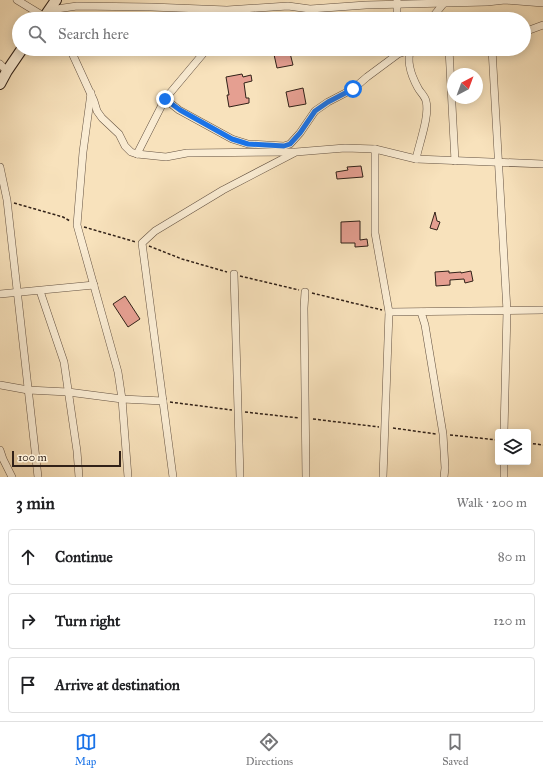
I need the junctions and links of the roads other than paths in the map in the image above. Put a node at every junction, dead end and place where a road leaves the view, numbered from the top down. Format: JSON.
{"nodes":[{"id":1,"x":17,"y":0,"type":"edge"},
{"id":2,"x":56,"y":0,"type":"edge"},
{"id":3,"x":505,"y":0,"type":"edge"},
{"id":4,"x":397,"y":2,"type":"edge"},
{"id":5,"x":455,"y":2,"type":"edge"},
{"id":6,"x":444,"y":3,"type":"junction"},
{"id":7,"x":543,"y":3,"type":"edge"},
{"id":8,"x":249,"y":9,"type":"junction"},
{"id":9,"x":39,"y":12,"type":"edge"},
{"id":10,"x":48,"y":12,"type":"edge"},
{"id":11,"x":58,"y":12,"type":"edge"},
{"id":12,"x":243,"y":12,"type":"edge"},
{"id":13,"x":437,"y":12,"type":"edge"},
{"id":14,"x":543,"y":25,"type":"edge"},
{"id":15,"x":531,"y":29,"type":"edge"},
{"id":16,"x":15,"y":56,"type":"edge"},
{"id":17,"x":73,"y":56,"type":"edge"},
{"id":18,"x":201,"y":56,"type":"edge"},
{"id":19,"x":392,"y":56,"type":"edge"},
{"id":20,"x":410,"y":56,"type":"edge"},
{"id":21,"x":449,"y":56,"type":"edge"},
{"id":22,"x":492,"y":56,"type":"edge"},
{"id":23,"x":4,"y":68,"type":"edge"},
{"id":24,"x":0,"y":84,"type":"edge"},
{"id":25,"x":90,"y":93,"type":"junction"},
{"id":26,"x":165,"y":99,"type":"junction"},
{"id":27,"x":375,"y":149,"type":"junction"},
{"id":28,"x":296,"y":152,"type":"junction"},
{"id":29,"x":137,"y":154,"type":"junction"},
{"id":30,"x":416,"y":159,"type":"junction"},
{"id":31,"x":455,"y":161,"type":"junction"},
{"id":32,"x":498,"y":162,"type":"junction"},
{"id":33,"x":543,"y":164,"type":"edge"},
{"id":34,"x":0,"y":167,"type":"edge"},
{"id":35,"x":234,"y":274,"type":"road end"},
{"id":36,"x":94,"y":285,"type":"junction"},
{"id":37,"x":40,"y":291,"type":"junction"},
{"id":38,"x":17,"y":292,"type":"junction"},
{"id":39,"x":305,"y":292,"type":"road end"},
{"id":40,"x":0,"y":294,"type":"edge"},
{"id":41,"x":543,"y":310,"type":"edge"},
{"id":42,"x":507,"y":311,"type":"junction"},
{"id":43,"x":389,"y":312,"type":"junction"},
{"id":44,"x":421,"y":312,"type":"junction"},
{"id":45,"x":0,"y":385,"type":"edge"},
{"id":46,"x":28,"y":390,"type":"junction"},
{"id":47,"x":68,"y":392,"type":"junction"},
{"id":48,"x":122,"y":399,"type":"junction"},
{"id":49,"x":163,"y":401,"type":"junction"},
{"id":50,"x":504,"y":429,"type":"edge"},
{"id":51,"x":0,"y":450,"type":"edge"},
{"id":52,"x":504,"y":465,"type":"edge"},
{"id":53,"x":12,"y":477,"type":"edge"},
{"id":54,"x":38,"y":477,"type":"edge"},
{"id":55,"x":79,"y":477,"type":"edge"},
{"id":56,"x":128,"y":477,"type":"edge"},
{"id":57,"x":172,"y":477,"type":"edge"},
{"id":58,"x":240,"y":477,"type":"edge"},
{"id":59,"x":306,"y":477,"type":"edge"},
{"id":60,"x":383,"y":477,"type":"edge"},
{"id":61,"x":444,"y":477,"type":"edge"},
{"id":62,"x":504,"y":477,"type":"edge"}],
"edges":[{"from":1,"to":9,"type":"street"},
{"from":2,"to":10,"type":"main road"},
{"from":3,"to":5,"type":"street"},
{"from":3,"to":7,"type":"street"},
{"from":4,"to":6,"type":"street"},
{"from":4,"to":8,"type":"street"},
{"from":5,"to":6,"type":"street"},
{"from":6,"to":13,"type":"street"},
{"from":8,"to":11,"type":"street"},
{"from":8,"to":12,"type":"street"},
{"from":14,"to":15,"type":"street"},
{"from":16,"to":23,"type":"main road"},
{"from":17,"to":25,"type":"street"},
{"from":18,"to":26,"type":"street"},
{"from":19,"to":26,"type":"street"},
{"from":20,"to":30,"type":"street"},
{"from":21,"to":31,"type":"street"},
{"from":22,"to":32,"type":"street"},
{"from":23,"to":24,"type":"main road"},
{"from":25,"to":29,"type":"street"},
{"from":25,"to":36,"type":"street"},
{"from":26,"to":29,"type":"street"},
{"from":27,"to":28,"type":"street"},
{"from":27,"to":30,"type":"street"},
{"from":27,"to":43,"type":"street"},
{"from":28,"to":29,"type":"street"},
{"from":28,"to":49,"type":"street"},
{"from":30,"to":31,"type":"street"},
{"from":31,"to":32,"type":"street"},
{"from":32,"to":33,"type":"street"},
{"from":32,"to":42,"type":"street"},
{"from":34,"to":38,"type":"street"},
{"from":35,"to":58,"type":"street"},
{"from":36,"to":37,"type":"street"},
{"from":36,"to":48,"type":"street"},
{"from":37,"to":38,"type":"street"},
{"from":37,"to":47,"type":"street"},
{"from":38,"to":40,"type":"street"},
{"from":38,"to":46,"type":"street"},
{"from":39,"to":59,"type":"street"},
{"from":41,"to":42,"type":"street"},
{"from":42,"to":44,"type":"street"},
{"from":42,"to":50,"type":"street"},
{"from":43,"to":44,"type":"street"},
{"from":43,"to":60,"type":"street"},
{"from":44,"to":61,"type":"street"},
{"from":45,"to":46,"type":"street"},
{"from":46,"to":47,"type":"street"},
{"from":46,"to":54,"type":"street"},
{"from":47,"to":48,"type":"street"},
{"from":47,"to":55,"type":"street"},
{"from":48,"to":49,"type":"street"},
{"from":48,"to":56,"type":"street"},
{"from":49,"to":57,"type":"street"},
{"from":51,"to":53,"type":"street"},
{"from":52,"to":62,"type":"street"}]}
